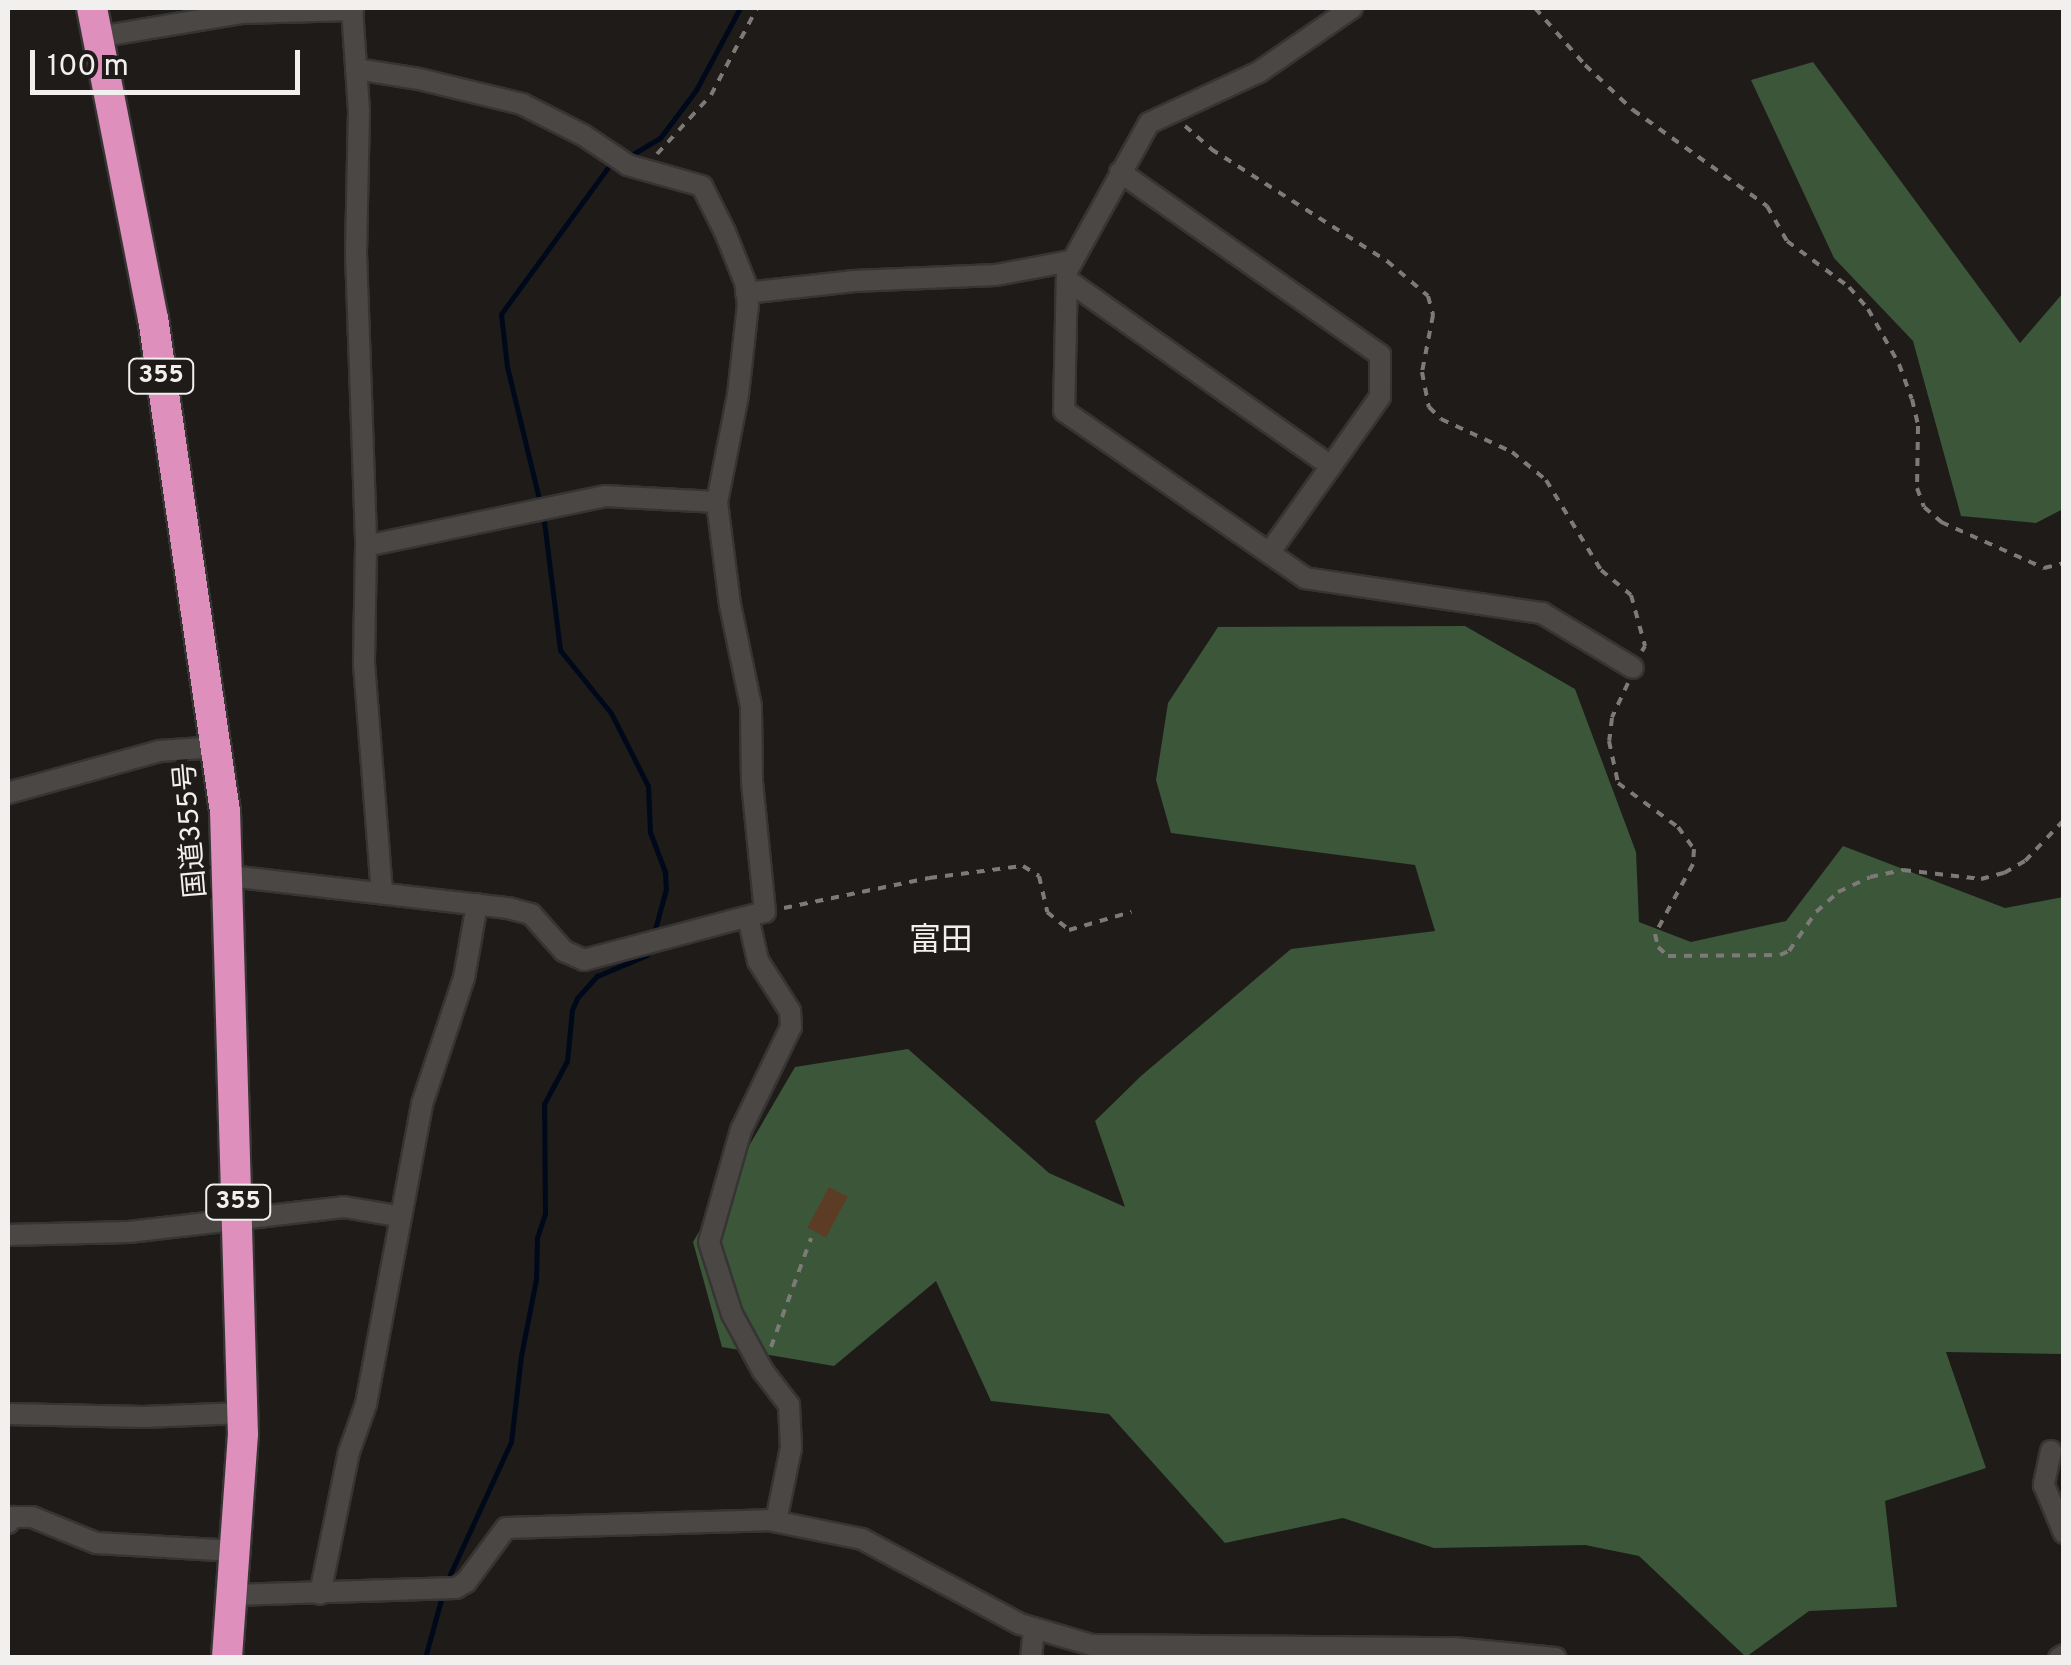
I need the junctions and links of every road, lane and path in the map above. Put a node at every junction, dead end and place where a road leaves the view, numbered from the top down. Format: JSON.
{"nodes":[{"id":1,"x":757,"y":8,"type":"edge"},
{"id":2,"x":1352,"y":8,"type":"edge"},
{"id":3,"x":1536,"y":8,"type":"edge"},
{"id":4,"x":352,"y":9,"type":"edge"},
{"id":5,"x":95,"y":22,"type":"edge"},
{"id":6,"x":356,"y":70,"type":"junction"},
{"id":7,"x":1169,"y":112,"type":"junction"},
{"id":8,"x":645,"y":170,"type":"junction"},
{"id":9,"x":1120,"y":172,"type":"junction"},
{"id":10,"x":1068,"y":270,"type":"junction"},
{"id":11,"x":746,"y":293,"type":"junction"},
{"id":12,"x":1331,"y":466,"type":"junction"},
{"id":13,"x":716,"y":502,"type":"junction"},
{"id":14,"x":366,"y":546,"type":"junction"},
{"id":15,"x":1269,"y":553,"type":"junction"},
{"id":16,"x":2064,"y":563,"type":"edge"},
{"id":17,"x":1633,"y":668,"type":"junction"},
{"id":18,"x":218,"y":747,"type":"junction"},
{"id":19,"x":8,"y":793,"type":"edge"},
{"id":20,"x":2064,"y":820,"type":"edge"},
{"id":21,"x":230,"y":876,"type":"junction"},
{"id":22,"x":382,"y":892,"type":"junction"},
{"id":23,"x":477,"y":904,"type":"junction"},
{"id":24,"x":1131,"y":912,"type":"dead end"},
{"id":25,"x":756,"y":915,"type":"junction"},
{"id":26,"x":398,"y":1216,"type":"junction"},
{"id":27,"x":239,"y":1222,"type":"junction"},
{"id":28,"x":8,"y":1235,"type":"edge"},
{"id":29,"x":811,"y":1238,"type":"dead end"},
{"id":30,"x":763,"y":1371,"type":"junction"},
{"id":31,"x":243,"y":1413,"type":"junction"},
{"id":32,"x":8,"y":1414,"type":"edge"},
{"id":33,"x":2051,"y":1450,"type":"dead end"},
{"id":34,"x":776,"y":1521,"type":"junction"},
{"id":35,"x":8,"y":1522,"type":"edge"},
{"id":36,"x":2064,"y":1533,"type":"edge"},
{"id":37,"x":235,"y":1551,"type":"junction"},
{"id":38,"x":320,"y":1594,"type":"junction"},
{"id":39,"x":232,"y":1595,"type":"junction"},
{"id":40,"x":1034,"y":1628,"type":"junction"},
{"id":41,"x":226,"y":1658,"type":"edge"},
{"id":42,"x":1032,"y":1658,"type":"edge"},
{"id":43,"x":1556,"y":1658,"type":"edge"}],
"edges":[{"from":1,"to":8,"type":"path"},
{"from":2,"to":7,"type":"street"},
{"from":3,"to":16,"type":"path"},
{"from":4,"to":5,"type":"street"},
{"from":4,"to":6,"type":"street"},
{"from":5,"to":18,"type":"highway","name":"国道355号","number":"355"},
{"from":6,"to":8,"type":"street"},
{"from":6,"to":14,"type":"street"},
{"from":7,"to":9,"type":"street"},
{"from":7,"to":17,"type":"path"},
{"from":8,"to":11,"type":"street"},
{"from":9,"to":10,"type":"street"},
{"from":9,"to":12,"type":"street"},
{"from":10,"to":11,"type":"street"},
{"from":10,"to":12,"type":"street"},
{"from":10,"to":15,"type":"street"},
{"from":11,"to":13,"type":"street"},
{"from":12,"to":15,"type":"street"},
{"from":13,"to":14,"type":"street"},
{"from":13,"to":25,"type":"street"},
{"from":14,"to":22,"type":"street"},
{"from":15,"to":17,"type":"street"},
{"from":17,"to":20,"type":"path"},
{"from":18,"to":19,"type":"street"},
{"from":18,"to":21,"type":"highway","name":"国道355号","number":"355"},
{"from":21,"to":22,"type":"street"},
{"from":21,"to":27,"type":"highway","name":"国道355号","number":"355"},
{"from":22,"to":23,"type":"street"},
{"from":23,"to":25,"type":"street"},
{"from":23,"to":26,"type":"street"},
{"from":24,"to":25,"type":"path"},
{"from":25,"to":30,"type":"street"},
{"from":26,"to":27,"type":"street"},
{"from":26,"to":38,"type":"street"},
{"from":27,"to":28,"type":"street"},
{"from":27,"to":31,"type":"highway","name":"国道355号","number":"355"},
{"from":29,"to":30,"type":"path"},
{"from":30,"to":34,"type":"street"},
{"from":31,"to":32,"type":"street"},
{"from":31,"to":37,"type":"highway","name":"国道355号","number":"355"},
{"from":33,"to":36,"type":"street"},
{"from":34,"to":38,"type":"street"},
{"from":34,"to":40,"type":"street"},
{"from":35,"to":37,"type":"street"},
{"from":37,"to":39,"type":"highway","name":"国道355号","number":"355"},
{"from":38,"to":39,"type":"street"},
{"from":39,"to":41,"type":"highway","name":"国道355号","number":"355"},
{"from":40,"to":42,"type":"street"},
{"from":40,"to":43,"type":"street"}]}
